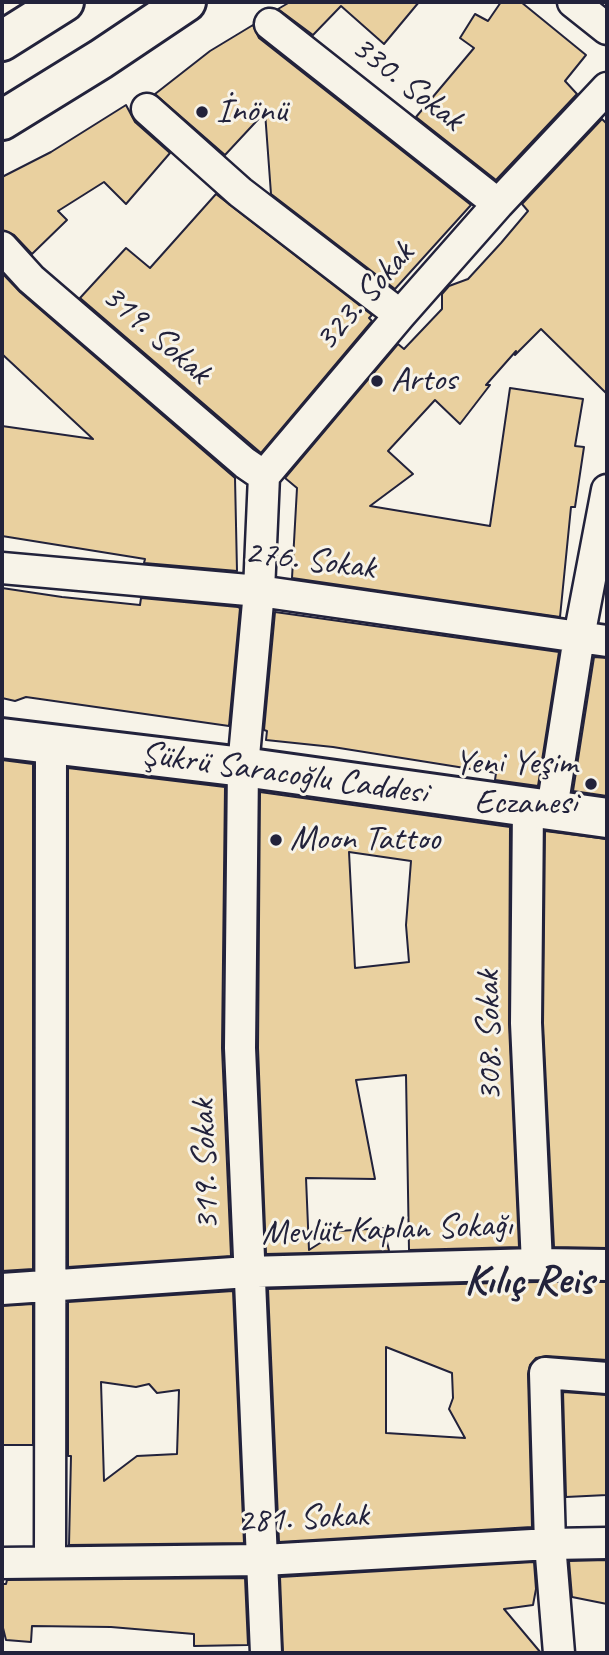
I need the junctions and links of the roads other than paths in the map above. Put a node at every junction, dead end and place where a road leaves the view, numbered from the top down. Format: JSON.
{"nodes":[{"id":1,"x":64,"y":2,"type":"edge"},
{"id":2,"x":186,"y":2,"type":"edge"},
{"id":3,"x":573,"y":2,"type":"edge"},
{"id":4,"x":270,"y":24,"type":"dead end"},
{"id":5,"x":607,"y":29,"type":"edge"},
{"id":6,"x":2,"y":41,"type":"edge"},
{"id":7,"x":607,"y":88,"type":"edge"},
{"id":8,"x":147,"y":109,"type":"dead end"},
{"id":9,"x":2,"y":120,"type":"edge"},
{"id":10,"x":498,"y":204,"type":"junction"},
{"id":11,"x":2,"y":247,"type":"edge"},
{"id":12,"x":400,"y":315,"type":"junction"},
{"id":13,"x":264,"y":476,"type":"junction"},
{"id":14,"x":606,"y":508,"type":"edge"},
{"id":15,"x":2,"y":568,"type":"edge"},
{"id":16,"x":259,"y":591,"type":"junction"},
{"id":17,"x":593,"y":639,"type":"edge"},
{"id":18,"x":2,"y":738,"type":"edge"},
{"id":19,"x":51,"y":744,"type":"junction"},
{"id":20,"x":243,"y":767,"type":"junction"},
{"id":21,"x":540,"y":808,"type":"junction"},
{"id":22,"x":607,"y":818,"type":"edge"},
{"id":23,"x":537,"y":1264,"type":"junction"},
{"id":24,"x":607,"y":1265,"type":"edge"},
{"id":25,"x":248,"y":1272,"type":"junction"},
{"id":26,"x":50,"y":1287,"type":"junction"},
{"id":27,"x":2,"y":1289,"type":"edge"},
{"id":28,"x":607,"y":1378,"type":"edge"},
{"id":29,"x":551,"y":1544,"type":"junction"},
{"id":30,"x":607,"y":1544,"type":"edge"},
{"id":31,"x":263,"y":1560,"type":"junction"},
{"id":32,"x":50,"y":1562,"type":"junction"},
{"id":33,"x":2,"y":1563,"type":"edge"},
{"id":34,"x":266,"y":1653,"type":"edge"},
{"id":35,"x":559,"y":1653,"type":"edge"}],
"edges":[{"from":1,"to":6,"type":"street"},
{"from":2,"to":9,"type":"street"},
{"from":3,"to":5,"type":"street"},
{"from":4,"to":10,"type":"street","name":"330. Sokak"},
{"from":7,"to":10,"type":"street","name":"323. Sokak"},
{"from":8,"to":12,"type":"street"},
{"from":10,"to":12,"type":"street","name":"323. Sokak"},
{"from":11,"to":13,"type":"street","name":"319. Sokak"},
{"from":12,"to":13,"type":"street","name":"323. Sokak"},
{"from":13,"to":16,"type":"street"},
{"from":14,"to":17,"type":"street","name":"308. Sokak"},
{"from":15,"to":16,"type":"street","name":"276. Sokak"},
{"from":16,"to":17,"type":"street","name":"276. Sokak"},
{"from":16,"to":20,"type":"street","name":"319. Sokak"},
{"from":17,"to":21,"type":"street","name":"308. Sokak"},
{"from":18,"to":19,"type":"street","name":"Şükrü Saracoğlu Caddesi"},
{"from":19,"to":20,"type":"street","name":"Şükrü Saracoğlu Caddesi"},
{"from":19,"to":26,"type":"street"},
{"from":20,"to":21,"type":"street","name":"Şükrü Saracoğlu Caddesi"},
{"from":20,"to":25,"type":"street","name":"319. Sokak"},
{"from":21,"to":22,"type":"street","name":"Şükrü Saracoğlu Caddesi"},
{"from":21,"to":23,"type":"street","name":"308. Sokak"},
{"from":23,"to":24,"type":"street","name":"Mevlüt Kaplan Sokağı"},
{"from":23,"to":25,"type":"street","name":"Mevlüt Kaplan Sokağı"},
{"from":25,"to":26,"type":"street","name":"Mevlüt Kaplan Sokağı"},
{"from":25,"to":31,"type":"street","name":"319. Sokak"},
{"from":26,"to":27,"type":"street","name":"Mevlüt Kaplan Sokağı"},
{"from":26,"to":32,"type":"street"},
{"from":28,"to":29,"type":"street"},
{"from":29,"to":30,"type":"street","name":"281. Sokak"},
{"from":29,"to":31,"type":"street","name":"281. Sokak"},
{"from":29,"to":35,"type":"street"},
{"from":31,"to":32,"type":"street","name":"281. Sokak"},
{"from":31,"to":34,"type":"street","name":"319. Sokak"},
{"from":32,"to":33,"type":"street","name":"281. Sokak"}]}
